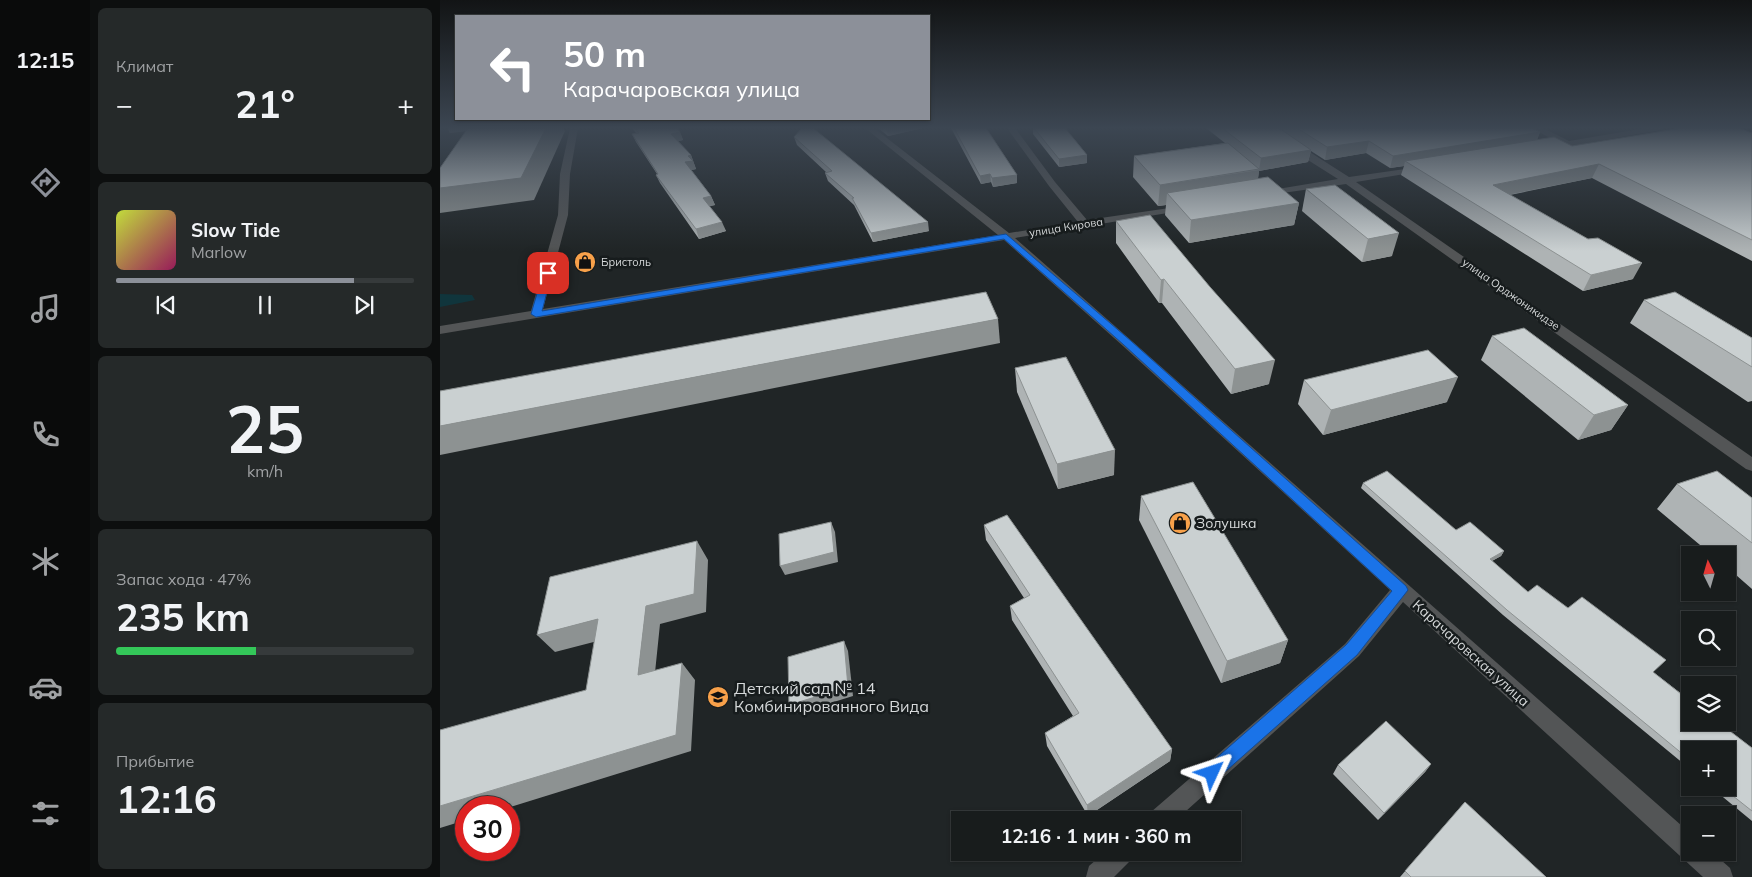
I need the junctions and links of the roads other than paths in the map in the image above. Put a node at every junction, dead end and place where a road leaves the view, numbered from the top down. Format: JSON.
{"nodes":[{"id":1,"x":566,"y":169,"type":"edge"},
{"id":2,"x":920,"y":169,"type":"edge"},
{"id":3,"x":1041,"y":169,"type":"edge"},
{"id":4,"x":1329,"y":169,"type":"edge"},
{"id":5,"x":1414,"y":169,"type":"edge"},
{"id":6,"x":1346,"y":180,"type":"junction"},
{"id":7,"x":1258,"y":195,"type":"edge"},
{"id":8,"x":1199,"y":205,"type":"edge"},
{"id":9,"x":1085,"y":224,"type":"junction"},
{"id":10,"x":1006,"y":237,"type":"junction"},
{"id":11,"x":536,"y":314,"type":"junction"},
{"id":12,"x":440,"y":330,"type":"edge"},
{"id":13,"x":1752,"y":465,"type":"edge"},
{"id":14,"x":1401,"y":590,"type":"junction"},
{"id":15,"x":1169,"y":811,"type":"edge"},
{"id":16,"x":1681,"y":841,"type":"edge"},
{"id":17,"x":1113,"y":861,"type":"edge"},
{"id":18,"x":1703,"y":861,"type":"edge"},
{"id":19,"x":1098,"y":877,"type":"edge"},
{"id":20,"x":1721,"y":877,"type":"edge"}],
"edges":[{"from":1,"to":11,"type":"street"},
{"from":2,"to":10,"type":"street","name":"Карачаровская улица"},
{"from":3,"to":9,"type":"street"},
{"from":4,"to":6,"type":"street","name":"улица Орджоникидзе"},
{"from":5,"to":6,"type":"street"},
{"from":6,"to":7,"type":"street"},
{"from":6,"to":13,"type":"street","name":"улица Орджоникидзе"},
{"from":8,"to":9,"type":"street","name":"улица Кирова"},
{"from":9,"to":10,"type":"street","name":"улица Кирова"},
{"from":10,"to":11,"type":"street","name":"улица Кирова"},
{"from":10,"to":14,"type":"street","name":"Карачаровская улица"},
{"from":11,"to":12,"type":"street","name":"улица Кирова"},
{"from":14,"to":15,"type":"street"},
{"from":14,"to":16,"type":"street","name":"Карачаровская улица"},
{"from":17,"to":19,"type":"street"},
{"from":18,"to":20,"type":"street"}]}
